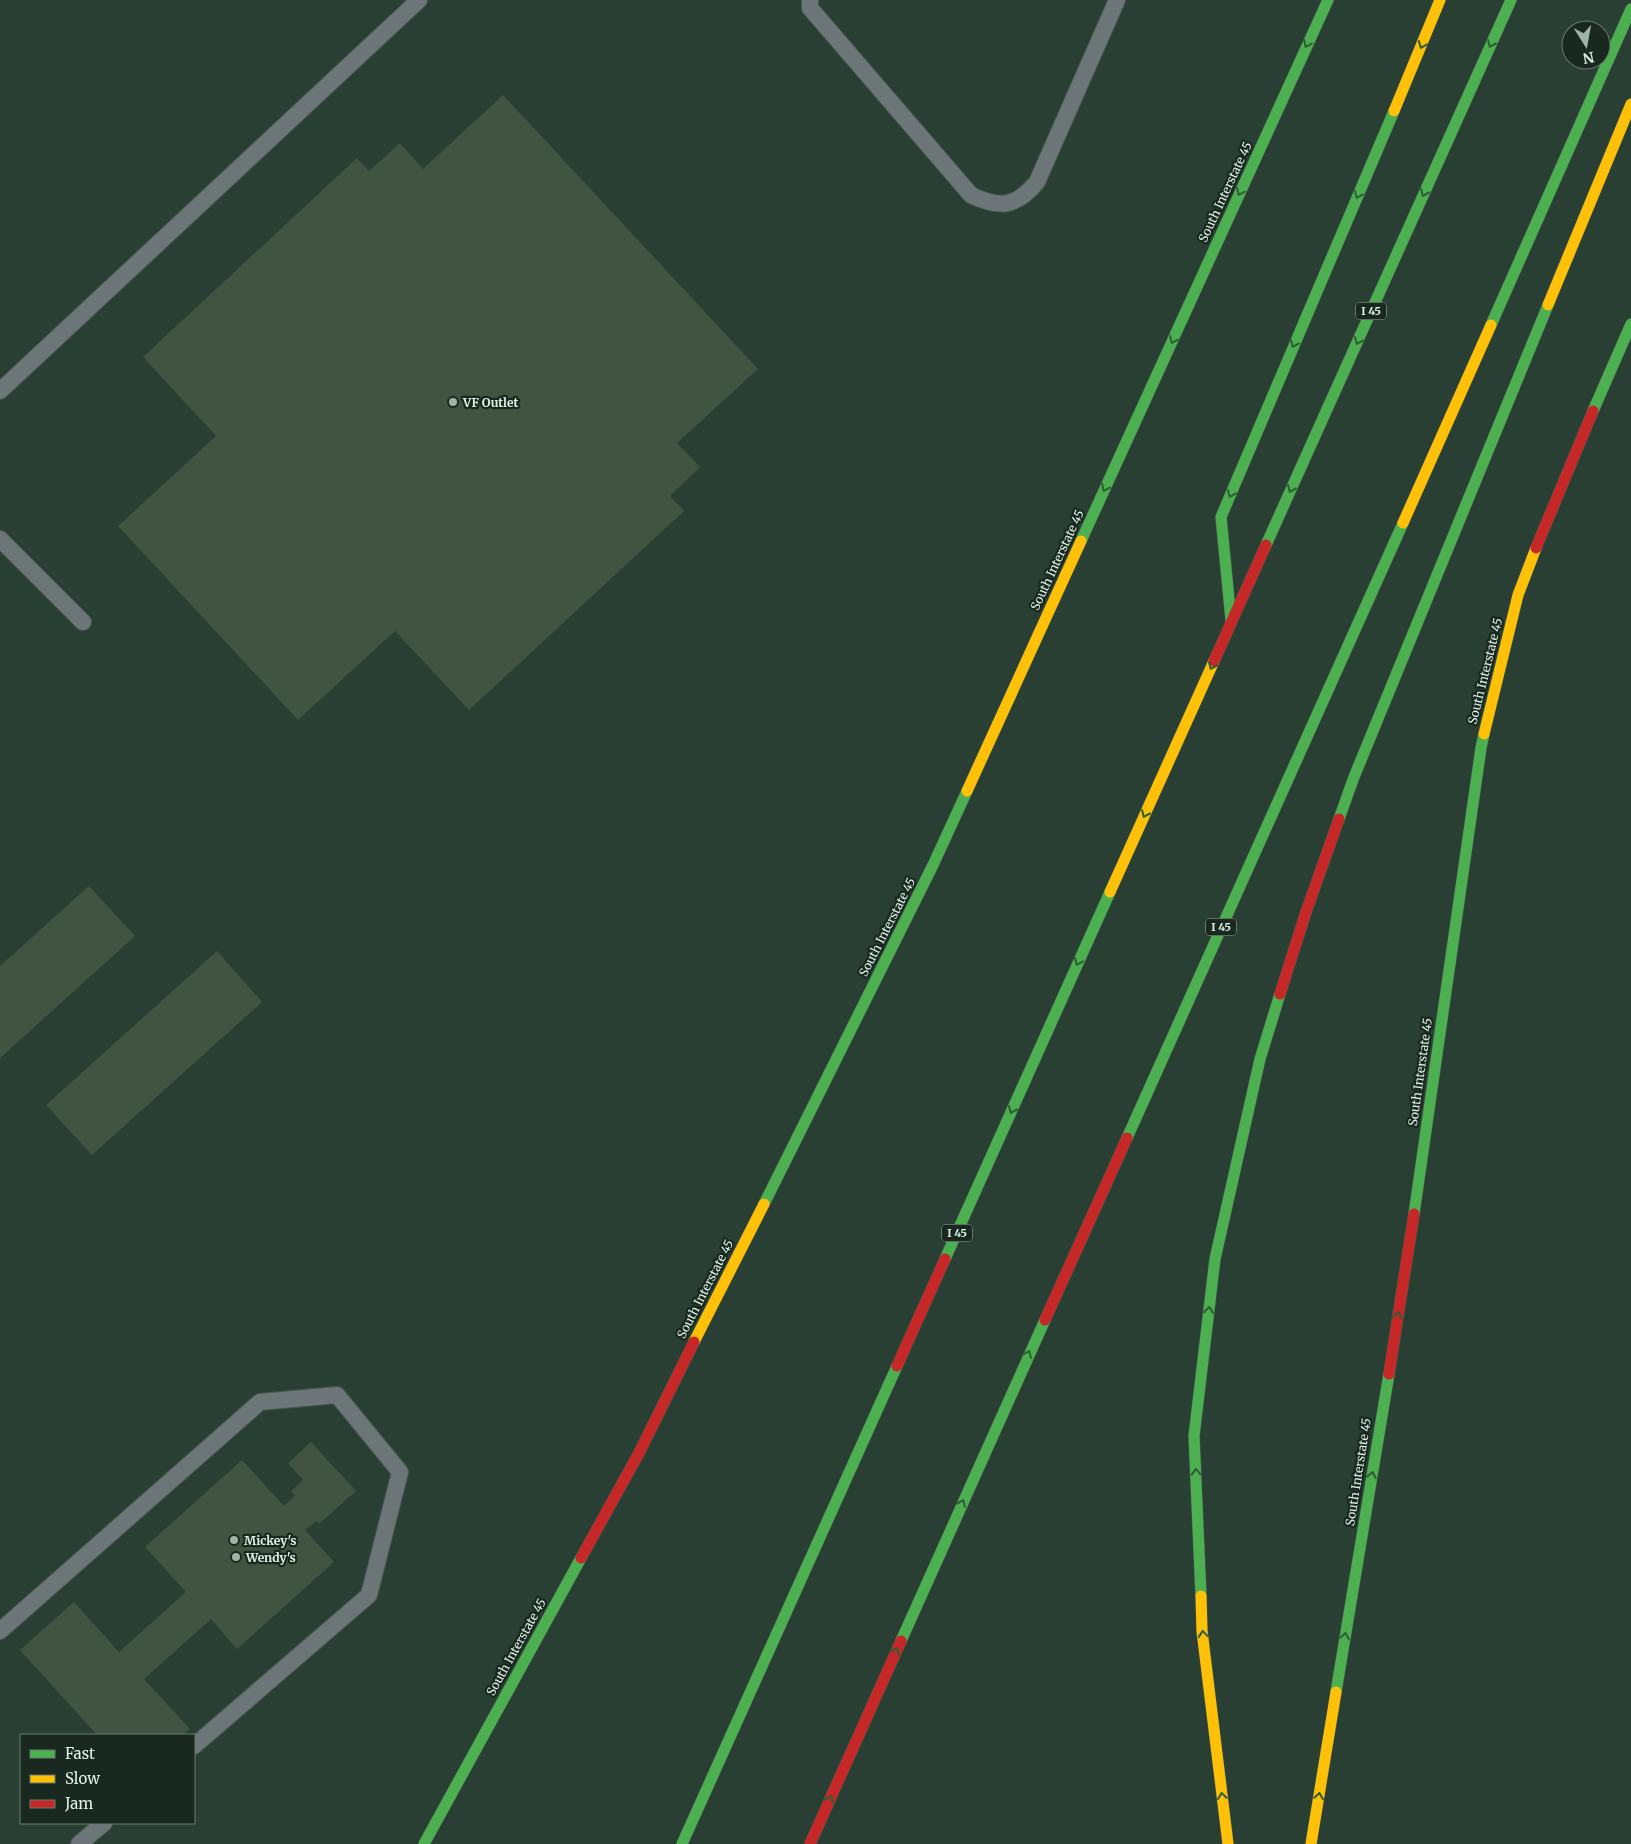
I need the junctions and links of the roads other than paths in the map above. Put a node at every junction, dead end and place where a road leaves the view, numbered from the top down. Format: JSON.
{"nodes":[{"id":1,"x":419,"y":0,"type":"edge"},
{"id":2,"x":810,"y":0,"type":"edge"},
{"id":3,"x":1117,"y":0,"type":"edge"},
{"id":4,"x":1328,"y":0,"type":"edge"},
{"id":5,"x":1440,"y":0,"type":"edge"},
{"id":6,"x":1511,"y":0,"type":"edge"},
{"id":7,"x":1631,"y":9,"type":"edge"},
{"id":8,"x":1631,"y":104,"type":"edge"},
{"id":9,"x":1631,"y":324,"type":"edge"},
{"id":10,"x":0,"y":391,"type":"edge"},
{"id":11,"x":0,"y":539,"type":"edge"},
{"id":12,"x":1232,"y":621,"type":"junction"},
{"id":13,"x":83,"y":622,"type":"dead end"},
{"id":14,"x":0,"y":1631,"type":"edge"},
{"id":15,"x":195,"y":1745,"type":"edge"},
{"id":16,"x":103,"y":1824,"type":"edge"},
{"id":17,"x":79,"y":1844,"type":"edge"},
{"id":18,"x":424,"y":1844,"type":"edge"},
{"id":19,"x":682,"y":1844,"type":"edge"},
{"id":20,"x":810,"y":1844,"type":"edge"},
{"id":21,"x":1228,"y":1844,"type":"edge"},
{"id":22,"x":1311,"y":1844,"type":"edge"}],
"edges":[{"from":1,"to":10,"type":"lane"},
{"from":2,"to":3,"type":"lane"},
{"from":4,"to":18,"type":"main road","name":"South Interstate 45","one_way":true},
{"from":5,"to":12,"type":"main road","one_way":true},
{"from":6,"to":12,"type":"main road","number":"I 45","one_way":true},
{"from":20,"to":7,"type":"main road","number":"I 45","one_way":true},
{"from":21,"to":8,"type":"main road","one_way":true},
{"from":22,"to":9,"type":"main road","name":"South Interstate 45","one_way":true},
{"from":11,"to":13,"type":"lane"},
{"from":12,"to":19,"type":"main road","number":"I 45","one_way":true},
{"from":14,"to":15,"type":"lane"},
{"from":16,"to":17,"type":"lane"}]}
